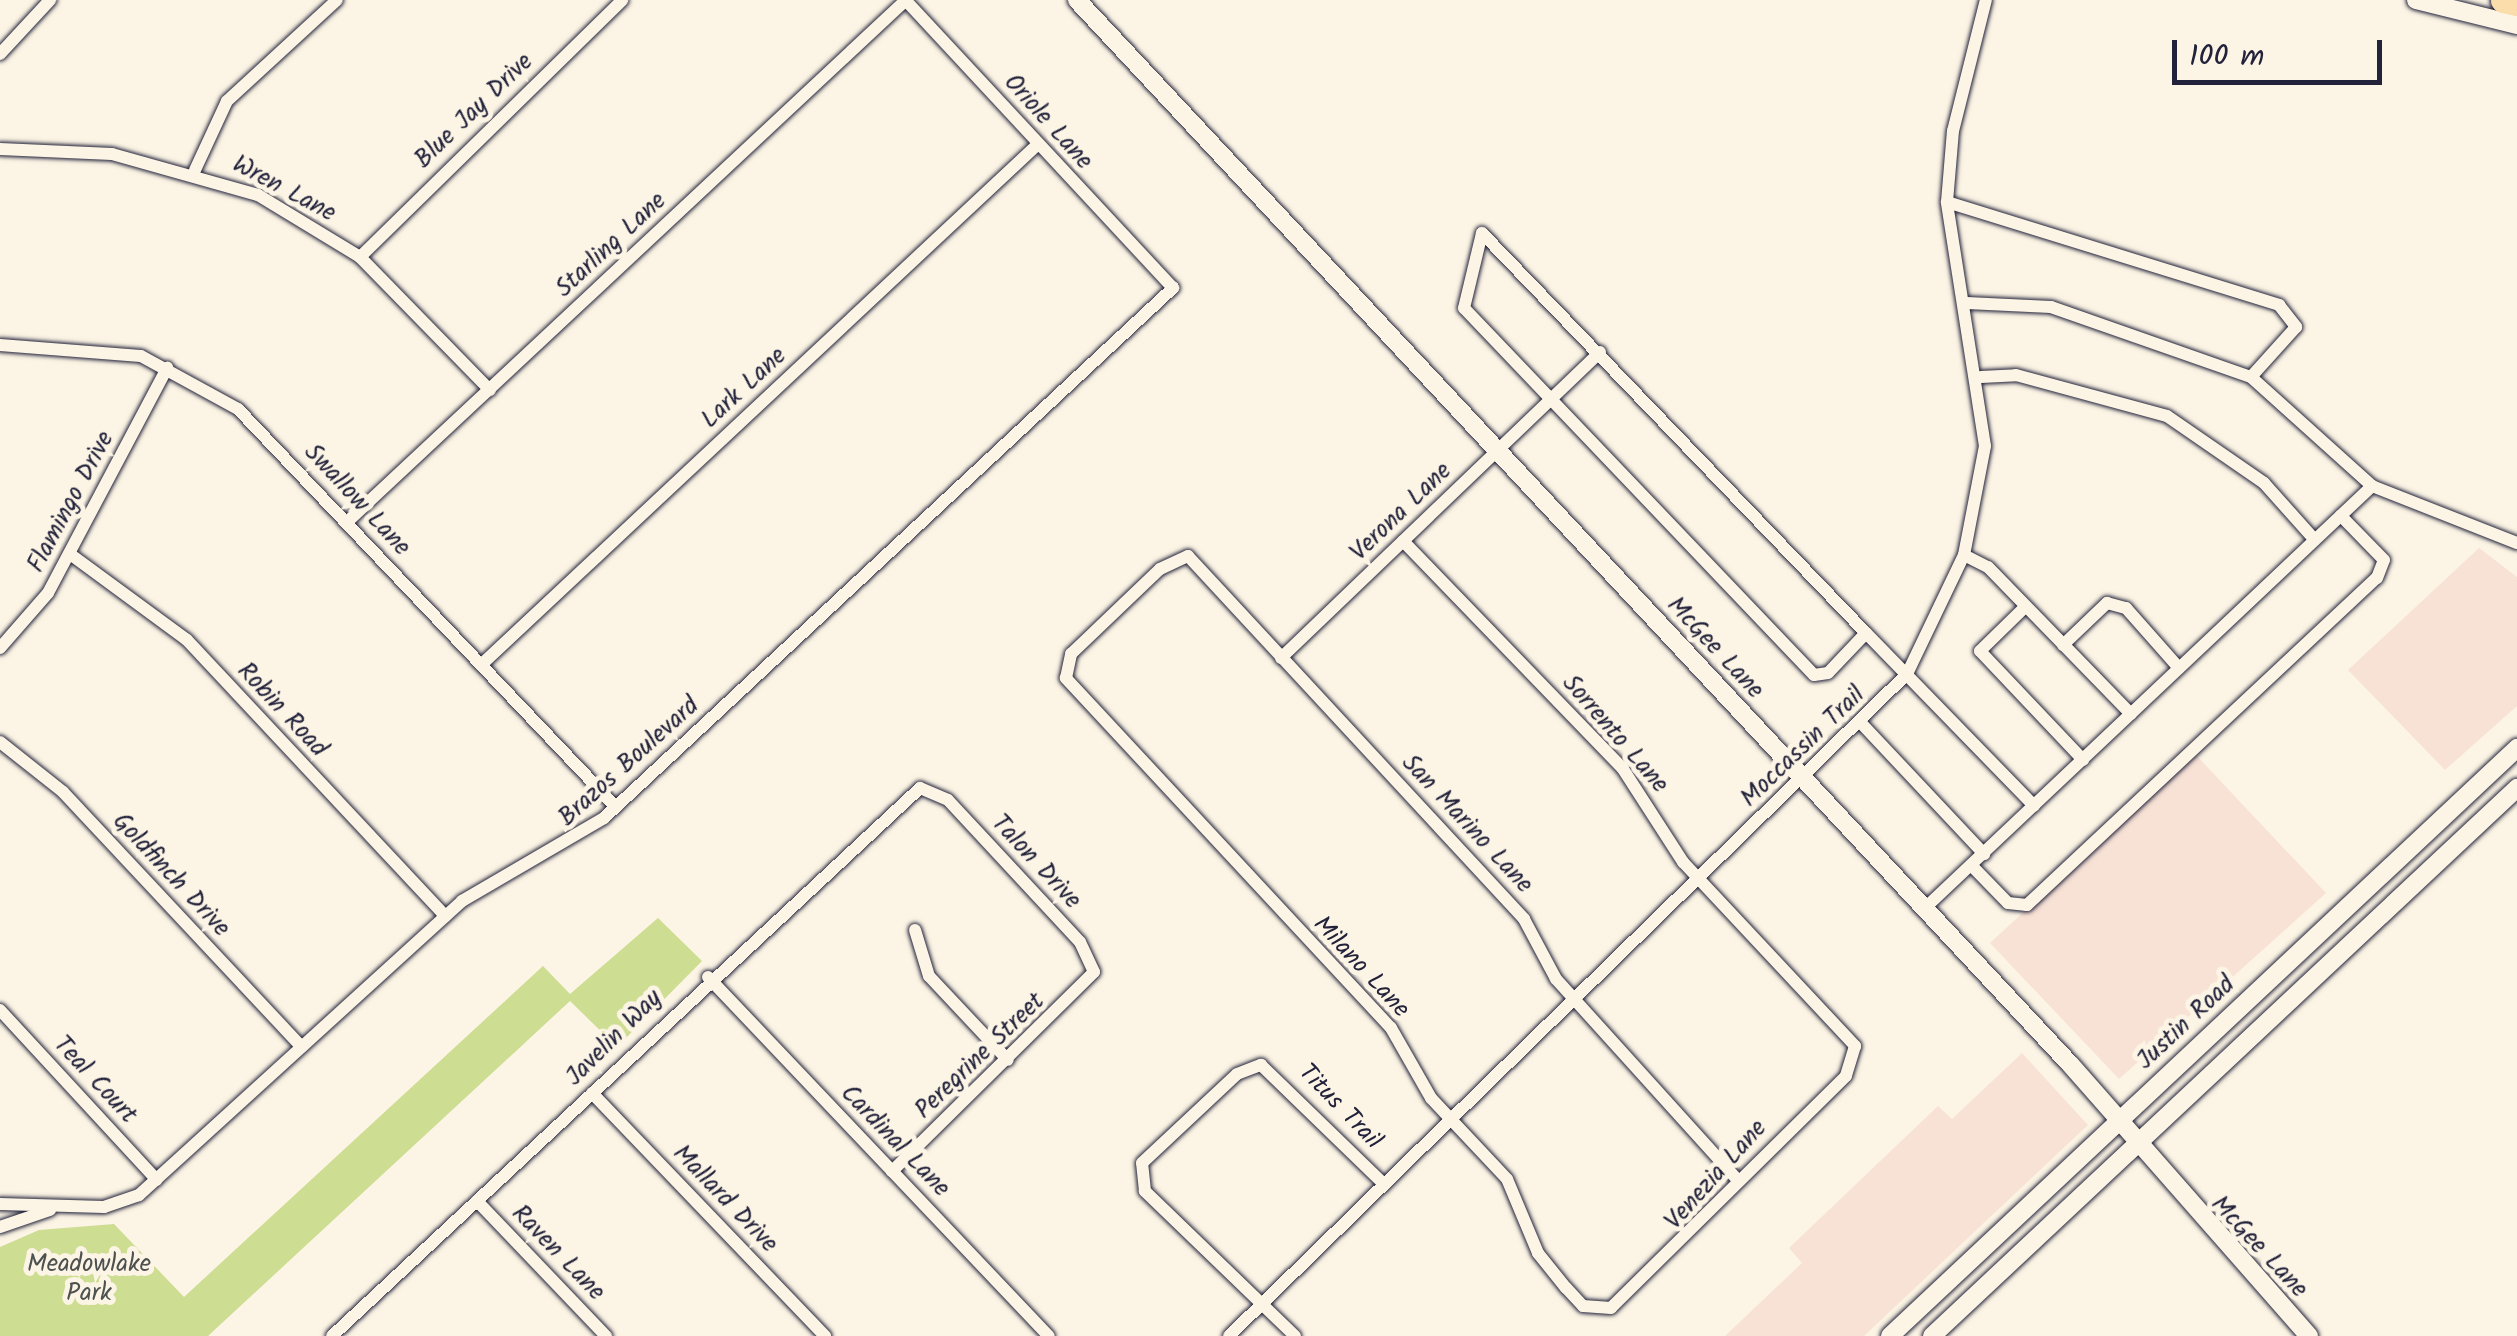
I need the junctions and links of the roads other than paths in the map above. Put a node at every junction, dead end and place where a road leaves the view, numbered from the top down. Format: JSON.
{"nodes":[{"id":1,"x":49,"y":0,"type":"edge"},
{"id":2,"x":337,"y":0,"type":"edge"},
{"id":3,"x":622,"y":0,"type":"edge"},
{"id":4,"x":905,"y":0,"type":"edge"},
{"id":5,"x":1077,"y":0,"type":"edge"},
{"id":6,"x":1986,"y":0,"type":"edge"},
{"id":7,"x":2416,"y":0,"type":"edge"},
{"id":8,"x":2503,"y":0,"type":"edge"},
{"id":9,"x":2517,"y":3,"type":"edge"},
{"id":10,"x":2517,"y":25,"type":"edge"},
{"id":11,"x":0,"y":54,"type":"edge"},
{"id":12,"x":1038,"y":144,"type":"junction"},
{"id":13,"x":0,"y":148,"type":"edge"},
{"id":14,"x":194,"y":170,"type":"junction"},
{"id":15,"x":1947,"y":202,"type":"junction"},
{"id":16,"x":360,"y":258,"type":"junction"},
{"id":17,"x":1158,"y":274,"type":"joint"},
{"id":18,"x":1967,"y":302,"type":"junction"},
{"id":19,"x":0,"y":345,"type":"edge"},
{"id":20,"x":1600,"y":352,"type":"junction"},
{"id":21,"x":167,"y":368,"type":"junction"},
{"id":22,"x":1981,"y":377,"type":"junction"},
{"id":23,"x":2251,"y":377,"type":"junction"},
{"id":24,"x":490,"y":390,"type":"junction"},
{"id":25,"x":1552,"y":400,"type":"junction"},
{"id":26,"x":1496,"y":453,"type":"junction"},
{"id":27,"x":2372,"y":486,"type":"junction"},
{"id":28,"x":2341,"y":516,"type":"junction"},
{"id":29,"x":347,"y":522,"type":"junction"},
{"id":30,"x":2315,"y":540,"type":"junction"},
{"id":31,"x":1403,"y":541,"type":"junction"},
{"id":32,"x":2517,"y":543,"type":"edge"},
{"id":33,"x":70,"y":554,"type":"junction"},
{"id":34,"x":1964,"y":555,"type":"junction"},
{"id":35,"x":2026,"y":607,"type":"junction"},
{"id":36,"x":1866,"y":633,"type":"junction"},
{"id":37,"x":2063,"y":645,"type":"junction"},
{"id":38,"x":0,"y":648,"type":"edge"},
{"id":39,"x":1281,"y":658,"type":"junction"},
{"id":40,"x":481,"y":666,"type":"junction"},
{"id":41,"x":1065,"y":667,"type":"joint"},
{"id":42,"x":2180,"y":668,"type":"junction"},
{"id":43,"x":1906,"y":674,"type":"junction"},
{"id":44,"x":2131,"y":714,"type":"junction"},
{"id":45,"x":1861,"y":722,"type":"junction"},
{"id":46,"x":0,"y":742,"type":"edge"},
{"id":47,"x":2517,"y":748,"type":"edge"},
{"id":48,"x":2082,"y":760,"type":"junction"},
{"id":49,"x":1804,"y":779,"type":"junction"},
{"id":50,"x":2517,"y":788,"type":"edge"},
{"id":51,"x":936,"y":790,"type":"joint"},
{"id":52,"x":2034,"y":806,"type":"junction"},
{"id":53,"x":616,"y":807,"type":"junction"},
{"id":54,"x":1984,"y":854,"type":"junction"},
{"id":55,"x":1971,"y":865,"type":"junction"},
{"id":56,"x":1699,"y":879,"type":"junction"},
{"id":57,"x":1925,"y":908,"type":"junction"},
{"id":58,"x":445,"y":916,"type":"junction"},
{"id":59,"x":915,"y":930,"type":"dead end"},
{"id":60,"x":1094,"y":972,"type":"joint"},
{"id":61,"x":708,"y":977,"type":"junction"},
{"id":62,"x":1574,"y":1000,"type":"junction"},
{"id":63,"x":0,"y":1010,"type":"edge"},
{"id":64,"x":302,"y":1048,"type":"junction"},
{"id":65,"x":1857,"y":1056,"type":"joint"},
{"id":66,"x":1008,"y":1060,"type":"junction"},
{"id":67,"x":592,"y":1093,"type":"junction"},
{"id":68,"x":1452,"y":1119,"type":"junction"},
{"id":69,"x":2118,"y":1121,"type":"junction"},
{"id":70,"x":2133,"y":1141,"type":"junction"},
{"id":71,"x":892,"y":1171,"type":"junction"},
{"id":72,"x":1737,"y":1179,"type":"junction"},
{"id":73,"x":157,"y":1180,"type":"junction"},
{"id":74,"x":1384,"y":1184,"type":"junction"},
{"id":75,"x":477,"y":1201,"type":"junction"},
{"id":76,"x":0,"y":1204,"type":"edge"},
{"id":77,"x":57,"y":1208,"type":"junction"},
{"id":78,"x":0,"y":1227,"type":"edge"},
{"id":79,"x":1260,"y":1306,"type":"junction"},
{"id":80,"x":1598,"y":1312,"type":"joint"},
{"id":81,"x":332,"y":1336,"type":"edge"},
{"id":82,"x":606,"y":1336,"type":"edge"},
{"id":83,"x":826,"y":1336,"type":"edge"},
{"id":84,"x":1049,"y":1336,"type":"edge"},
{"id":85,"x":1229,"y":1336,"type":"edge"},
{"id":86,"x":1295,"y":1336,"type":"edge"},
{"id":87,"x":1890,"y":1336,"type":"edge"},
{"id":88,"x":1932,"y":1336,"type":"edge"},
{"id":89,"x":2309,"y":1336,"type":"edge"}],
"edges":[{"from":1,"to":11,"type":"street"},
{"from":2,"to":14,"type":"street"},
{"from":3,"to":16,"type":"street","name":"Blue Jay Drive"},
{"from":4,"to":12,"type":"street","name":"Oriole Lane"},
{"from":4,"to":24,"type":"street","name":"Starling Lane"},
{"from":5,"to":26,"type":"street","name":"McGee Lane"},
{"from":6,"to":15,"type":"street","name":"Moccassin Trail"},
{"from":7,"to":10,"type":"street"},
{"from":8,"to":9,"type":"highway"},
{"from":12,"to":17,"type":"street","name":"Oriole Lane"},
{"from":12,"to":40,"type":"street","name":"Lark Lane"},
{"from":13,"to":14,"type":"street","name":"Wren Lane"},
{"from":14,"to":16,"type":"street","name":"Wren Lane"},
{"from":15,"to":18,"type":"street","name":"Moccassin Trail"},
{"from":15,"to":23,"type":"street"},
{"from":16,"to":24,"type":"street","name":"Wren Lane"},
{"from":17,"to":53,"type":"street","name":"Brazos Boulevard"},
{"from":18,"to":22,"type":"street","name":"Moccassin Trail"},
{"from":18,"to":23,"type":"street"},
{"from":19,"to":21,"type":"street","name":"Swallow Lane"},
{"from":20,"to":25,"type":"street","name":"Verona Lane"},
{"from":20,"to":25,"type":"street"},
{"from":20,"to":36,"type":"street"},
{"from":21,"to":29,"type":"street","name":"Swallow Lane"},
{"from":21,"to":33,"type":"street","name":"Flamingo Drive"},
{"from":22,"to":30,"type":"street"},
{"from":22,"to":34,"type":"street","name":"Moccassin Trail"},
{"from":23,"to":27,"type":"street"},
{"from":24,"to":29,"type":"street","name":"Starling Lane"},
{"from":25,"to":26,"type":"street","name":"Verona Lane"},
{"from":25,"to":36,"type":"street"},
{"from":26,"to":31,"type":"street","name":"Verona Lane"},
{"from":26,"to":49,"type":"street","name":"McGee Lane"},
{"from":27,"to":28,"type":"street"},
{"from":27,"to":32,"type":"street"},
{"from":28,"to":30,"type":"street"},
{"from":28,"to":55,"type":"street"},
{"from":29,"to":40,"type":"street","name":"Swallow Lane"},
{"from":30,"to":42,"type":"street"},
{"from":31,"to":39,"type":"street","name":"Verona Lane"},
{"from":31,"to":56,"type":"street","name":"Sorrento Lane"},
{"from":33,"to":38,"type":"street","name":"Flamingo Drive"},
{"from":33,"to":58,"type":"street","name":"Robin Road"},
{"from":34,"to":35,"type":"street"},
{"from":34,"to":43,"type":"street","name":"Moccassin Trail"},
{"from":35,"to":37,"type":"street"},
{"from":35,"to":48,"type":"street"},
{"from":36,"to":43,"type":"street"},
{"from":37,"to":42,"type":"street"},
{"from":37,"to":44,"type":"street"},
{"from":39,"to":41,"type":"street","name":"San Marino Lane"},
{"from":39,"to":62,"type":"street","name":"San Marino Lane"},
{"from":40,"to":53,"type":"street","name":"Swallow Lane"},
{"from":41,"to":68,"type":"street","name":"Milano Lane"},
{"from":42,"to":44,"type":"street"},
{"from":43,"to":45,"type":"street","name":"Moccassin Trail"},
{"from":43,"to":52,"type":"street"},
{"from":44,"to":48,"type":"street"},
{"from":45,"to":49,"type":"street","name":"Moccassin Trail"},
{"from":45,"to":54,"type":"street"},
{"from":46,"to":64,"type":"street","name":"Goldfinch Drive"},
{"from":47,"to":69,"type":"street","name":"Justin Road"},
{"from":48,"to":52,"type":"street"},
{"from":49,"to":56,"type":"street","name":"Moccassin Trail"},
{"from":49,"to":57,"type":"street","name":"McGee Lane"},
{"from":50,"to":70,"type":"street","name":"Justin Road"},
{"from":51,"to":60,"type":"street","name":"Talon Drive"},
{"from":51,"to":61,"type":"street","name":"Javelin Way"},
{"from":52,"to":54,"type":"street"},
{"from":53,"to":58,"type":"street","name":"Brazos Boulevard"},
{"from":54,"to":55,"type":"street"},
{"from":55,"to":57,"type":"street"},
{"from":56,"to":62,"type":"street","name":"Moccassin Trail"},
{"from":56,"to":65,"type":"street","name":"Sorrento Lane"},
{"from":57,"to":69,"type":"street","name":"McGee Lane"},
{"from":58,"to":64,"type":"street","name":"Brazos Boulevard"},
{"from":59,"to":66,"type":"street"},
{"from":60,"to":66,"type":"street","name":"Peregrine Street"},
{"from":61,"to":67,"type":"street","name":"Javelin Way"},
{"from":61,"to":71,"type":"street","name":"Cardinal Lane"},
{"from":62,"to":68,"type":"street","name":"Moccassin Trail"},
{"from":62,"to":72,"type":"street","name":"San Marino Lane"},
{"from":63,"to":73,"type":"street","name":"Teal Court"},
{"from":64,"to":73,"type":"street","name":"Brazos Boulevard"},
{"from":65,"to":72,"type":"street","name":"Venezia Lane"},
{"from":66,"to":71,"type":"street","name":"Peregrine Street"},
{"from":67,"to":75,"type":"street","name":"Javelin Way"},
{"from":67,"to":83,"type":"street","name":"Mallard Drive"},
{"from":68,"to":74,"type":"street","name":"Moccassin Trail"},
{"from":68,"to":80,"type":"street","name":"Milano Lane"},
{"from":69,"to":70,"type":"street","name":"McGee Lane"},
{"from":69,"to":87,"type":"street","name":"Justin Road"},
{"from":70,"to":88,"type":"street","name":"Justin Road"},
{"from":70,"to":89,"type":"street","name":"McGee Lane"},
{"from":71,"to":84,"type":"street","name":"Cardinal Lane"},
{"from":72,"to":80,"type":"street","name":"Venezia Lane"},
{"from":73,"to":77,"type":"street","name":"Brazos Boulevard"},
{"from":74,"to":79,"type":"street","name":"Moccassin Trail"},
{"from":74,"to":79,"type":"street","name":"Titus Trail"},
{"from":75,"to":81,"type":"street","name":"Javelin Way"},
{"from":75,"to":82,"type":"street","name":"Raven Lane"},
{"from":76,"to":77,"type":"street","name":"Brazos Boulevard"},
{"from":77,"to":78,"type":"street","name":"Brazos Boulevard"},
{"from":79,"to":85,"type":"street","name":"Moccassin Trail"},
{"from":79,"to":86,"type":"street"}]}
